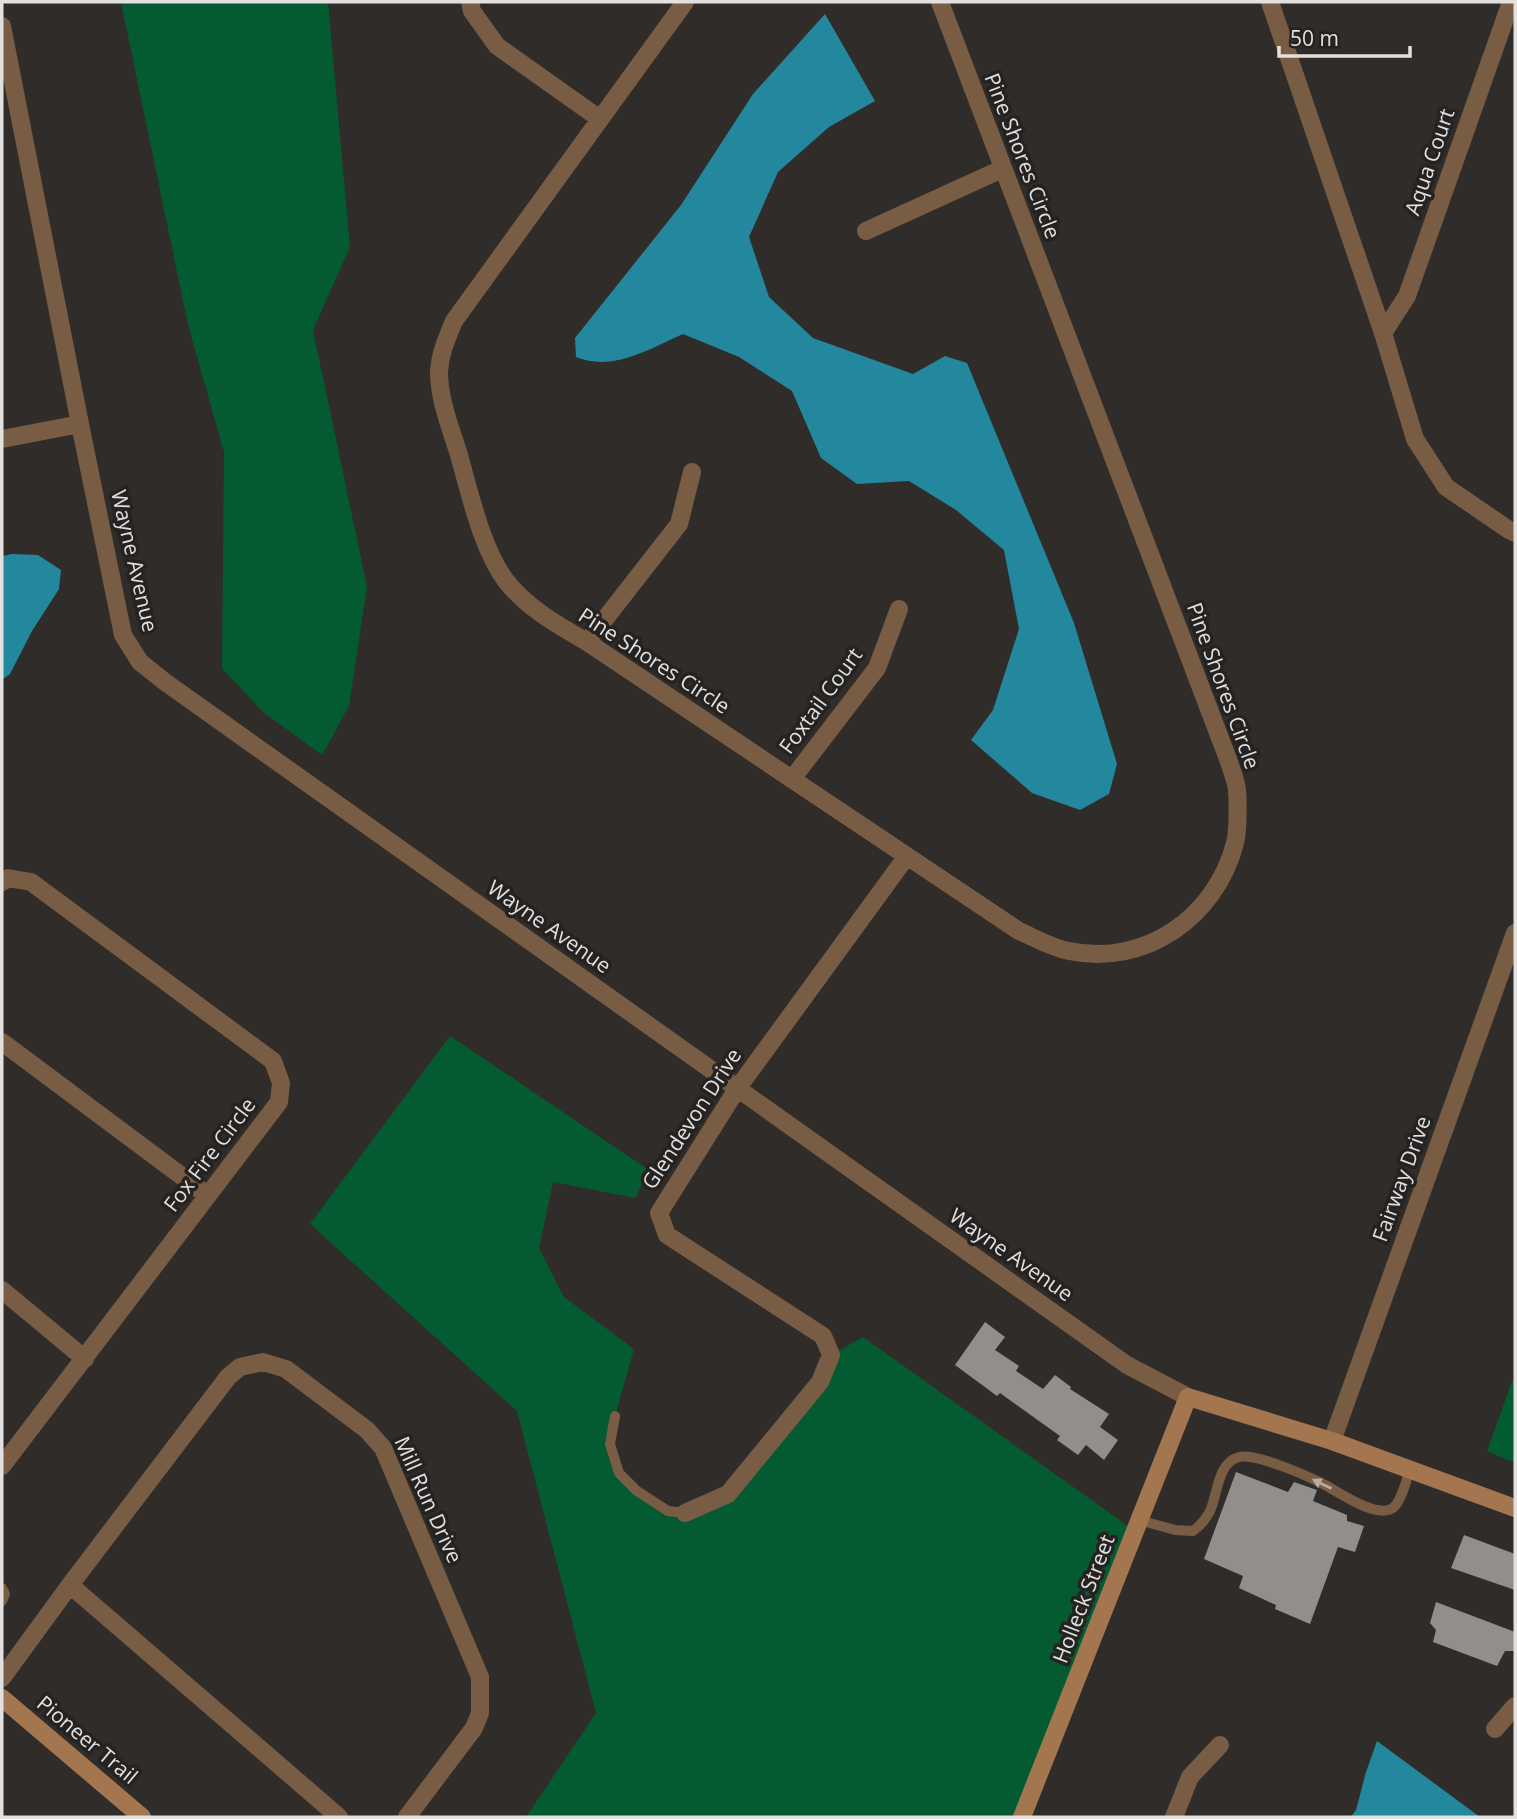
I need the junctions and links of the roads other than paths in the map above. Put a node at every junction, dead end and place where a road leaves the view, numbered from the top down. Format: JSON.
{"nodes":[{"id":1,"x":470,"y":2,"type":"edge"},
{"id":2,"x":685,"y":2,"type":"edge"},
{"id":3,"x":940,"y":2,"type":"edge"},
{"id":4,"x":1270,"y":2,"type":"edge"},
{"id":5,"x":1511,"y":2,"type":"edge"},
{"id":6,"x":2,"y":26,"type":"edge"},
{"id":7,"x":600,"y":119,"type":"junction"},
{"id":8,"x":1003,"y":169,"type":"junction"},
{"id":9,"x":866,"y":231,"type":"dead end"},
{"id":10,"x":1382,"y":333,"type":"junction"},
{"id":11,"x":80,"y":424,"type":"junction"},
{"id":12,"x":2,"y":439,"type":"edge"},
{"id":13,"x":692,"y":472,"type":"dead end"},
{"id":14,"x":1515,"y":533,"type":"edge"},
{"id":15,"x":899,"y":609,"type":"dead end"},
{"id":16,"x":587,"y":642,"type":"junction"},
{"id":17,"x":792,"y":779,"type":"junction"},
{"id":18,"x":906,"y":856,"type":"junction"},
{"id":19,"x":2,"y":882,"type":"edge"},
{"id":20,"x":1515,"y":933,"type":"edge"},
{"id":21,"x":2,"y":1042,"type":"edge"},
{"id":22,"x":737,"y":1089,"type":"junction"},
{"id":23,"x":207,"y":1195,"type":"junction"},
{"id":24,"x":2,"y":1290,"type":"edge"},
{"id":25,"x":85,"y":1359,"type":"junction"},
{"id":26,"x":1188,"y":1396,"type":"junction"},
{"id":27,"x":615,"y":1416,"type":"dead end"},
{"id":28,"x":1332,"y":1441,"type":"junction"},
{"id":29,"x":2,"y":1466,"type":"edge"},
{"id":30,"x":1410,"y":1469,"type":"junction"},
{"id":31,"x":1515,"y":1508,"type":"edge"},
{"id":32,"x":685,"y":1513,"type":"joint"},
{"id":33,"x":1139,"y":1520,"type":"junction"},
{"id":34,"x":70,"y":1584,"type":"junction"},
{"id":35,"x":2,"y":1588,"type":"edge"},
{"id":36,"x":2,"y":1601,"type":"edge"},
{"id":37,"x":2,"y":1678,"type":"edge"},
{"id":38,"x":2,"y":1698,"type":"edge"},
{"id":39,"x":1515,"y":1706,"type":"edge"},
{"id":40,"x":1495,"y":1729,"type":"dead end"},
{"id":41,"x":1220,"y":1745,"type":"dead end"},
{"id":42,"x":142,"y":1817,"type":"edge"},
{"id":43,"x":339,"y":1817,"type":"edge"},
{"id":44,"x":407,"y":1817,"type":"edge"},
{"id":45,"x":1022,"y":1817,"type":"edge"},
{"id":46,"x":1174,"y":1817,"type":"edge"}],
"edges":[{"from":1,"to":7,"type":"street"},
{"from":2,"to":7,"type":"street","name":"Pine Shores Circle"},
{"from":3,"to":8,"type":"street","name":"Pine Shores Circle"},
{"from":4,"to":10,"type":"street"},
{"from":5,"to":10,"type":"street","name":"Aqua Court"},
{"from":6,"to":11,"type":"street","name":"Wayne Avenue"},
{"from":7,"to":16,"type":"street","name":"Pine Shores Circle"},
{"from":8,"to":9,"type":"street"},
{"from":8,"to":18,"type":"street","name":"Pine Shores Circle"},
{"from":10,"to":14,"type":"street"},
{"from":11,"to":12,"type":"street"},
{"from":11,"to":22,"type":"street","name":"Wayne Avenue"},
{"from":13,"to":16,"type":"street"},
{"from":15,"to":17,"type":"street","name":"Foxtail Court"},
{"from":16,"to":17,"type":"street","name":"Pine Shores Circle"},
{"from":17,"to":18,"type":"street","name":"Pine Shores Circle"},
{"from":18,"to":22,"type":"street","name":"Glendevon Drive"},
{"from":19,"to":23,"type":"street","name":"Fox Fire Circle"},
{"from":20,"to":28,"type":"street","name":"Fairway Drive"},
{"from":21,"to":23,"type":"street"},
{"from":22,"to":26,"type":"street","name":"Wayne Avenue"},
{"from":22,"to":32,"type":"street","name":"Glendevon Drive"},
{"from":23,"to":25,"type":"street","name":"Fox Fire Circle"},
{"from":24,"to":25,"type":"street"},
{"from":25,"to":29,"type":"street","name":"Fox Fire Circle"},
{"from":26,"to":28,"type":"street","name":"Wayne Avenue"},
{"from":26,"to":33,"type":"street","name":"Holleck Street"},
{"from":27,"to":32,"type":"lane"},
{"from":28,"to":30,"type":"street","name":"Wayne Avenue"},
{"from":30,"to":31,"type":"street","name":"Wayne Avenue"},
{"from":30,"to":33,"type":"lane","one_way":true},
{"from":33,"to":45,"type":"street","name":"Holleck Street"},
{"from":34,"to":37,"type":"street","name":"Mill Run Drive"},
{"from":34,"to":43,"type":"street"},
{"from":34,"to":44,"type":"street","name":"Mill Run Drive"},
{"from":35,"to":36,"type":"lane"},
{"from":38,"to":42,"type":"street","name":"Pioneer Trail"},
{"from":39,"to":40,"type":"street"},
{"from":41,"to":46,"type":"street"}]}
